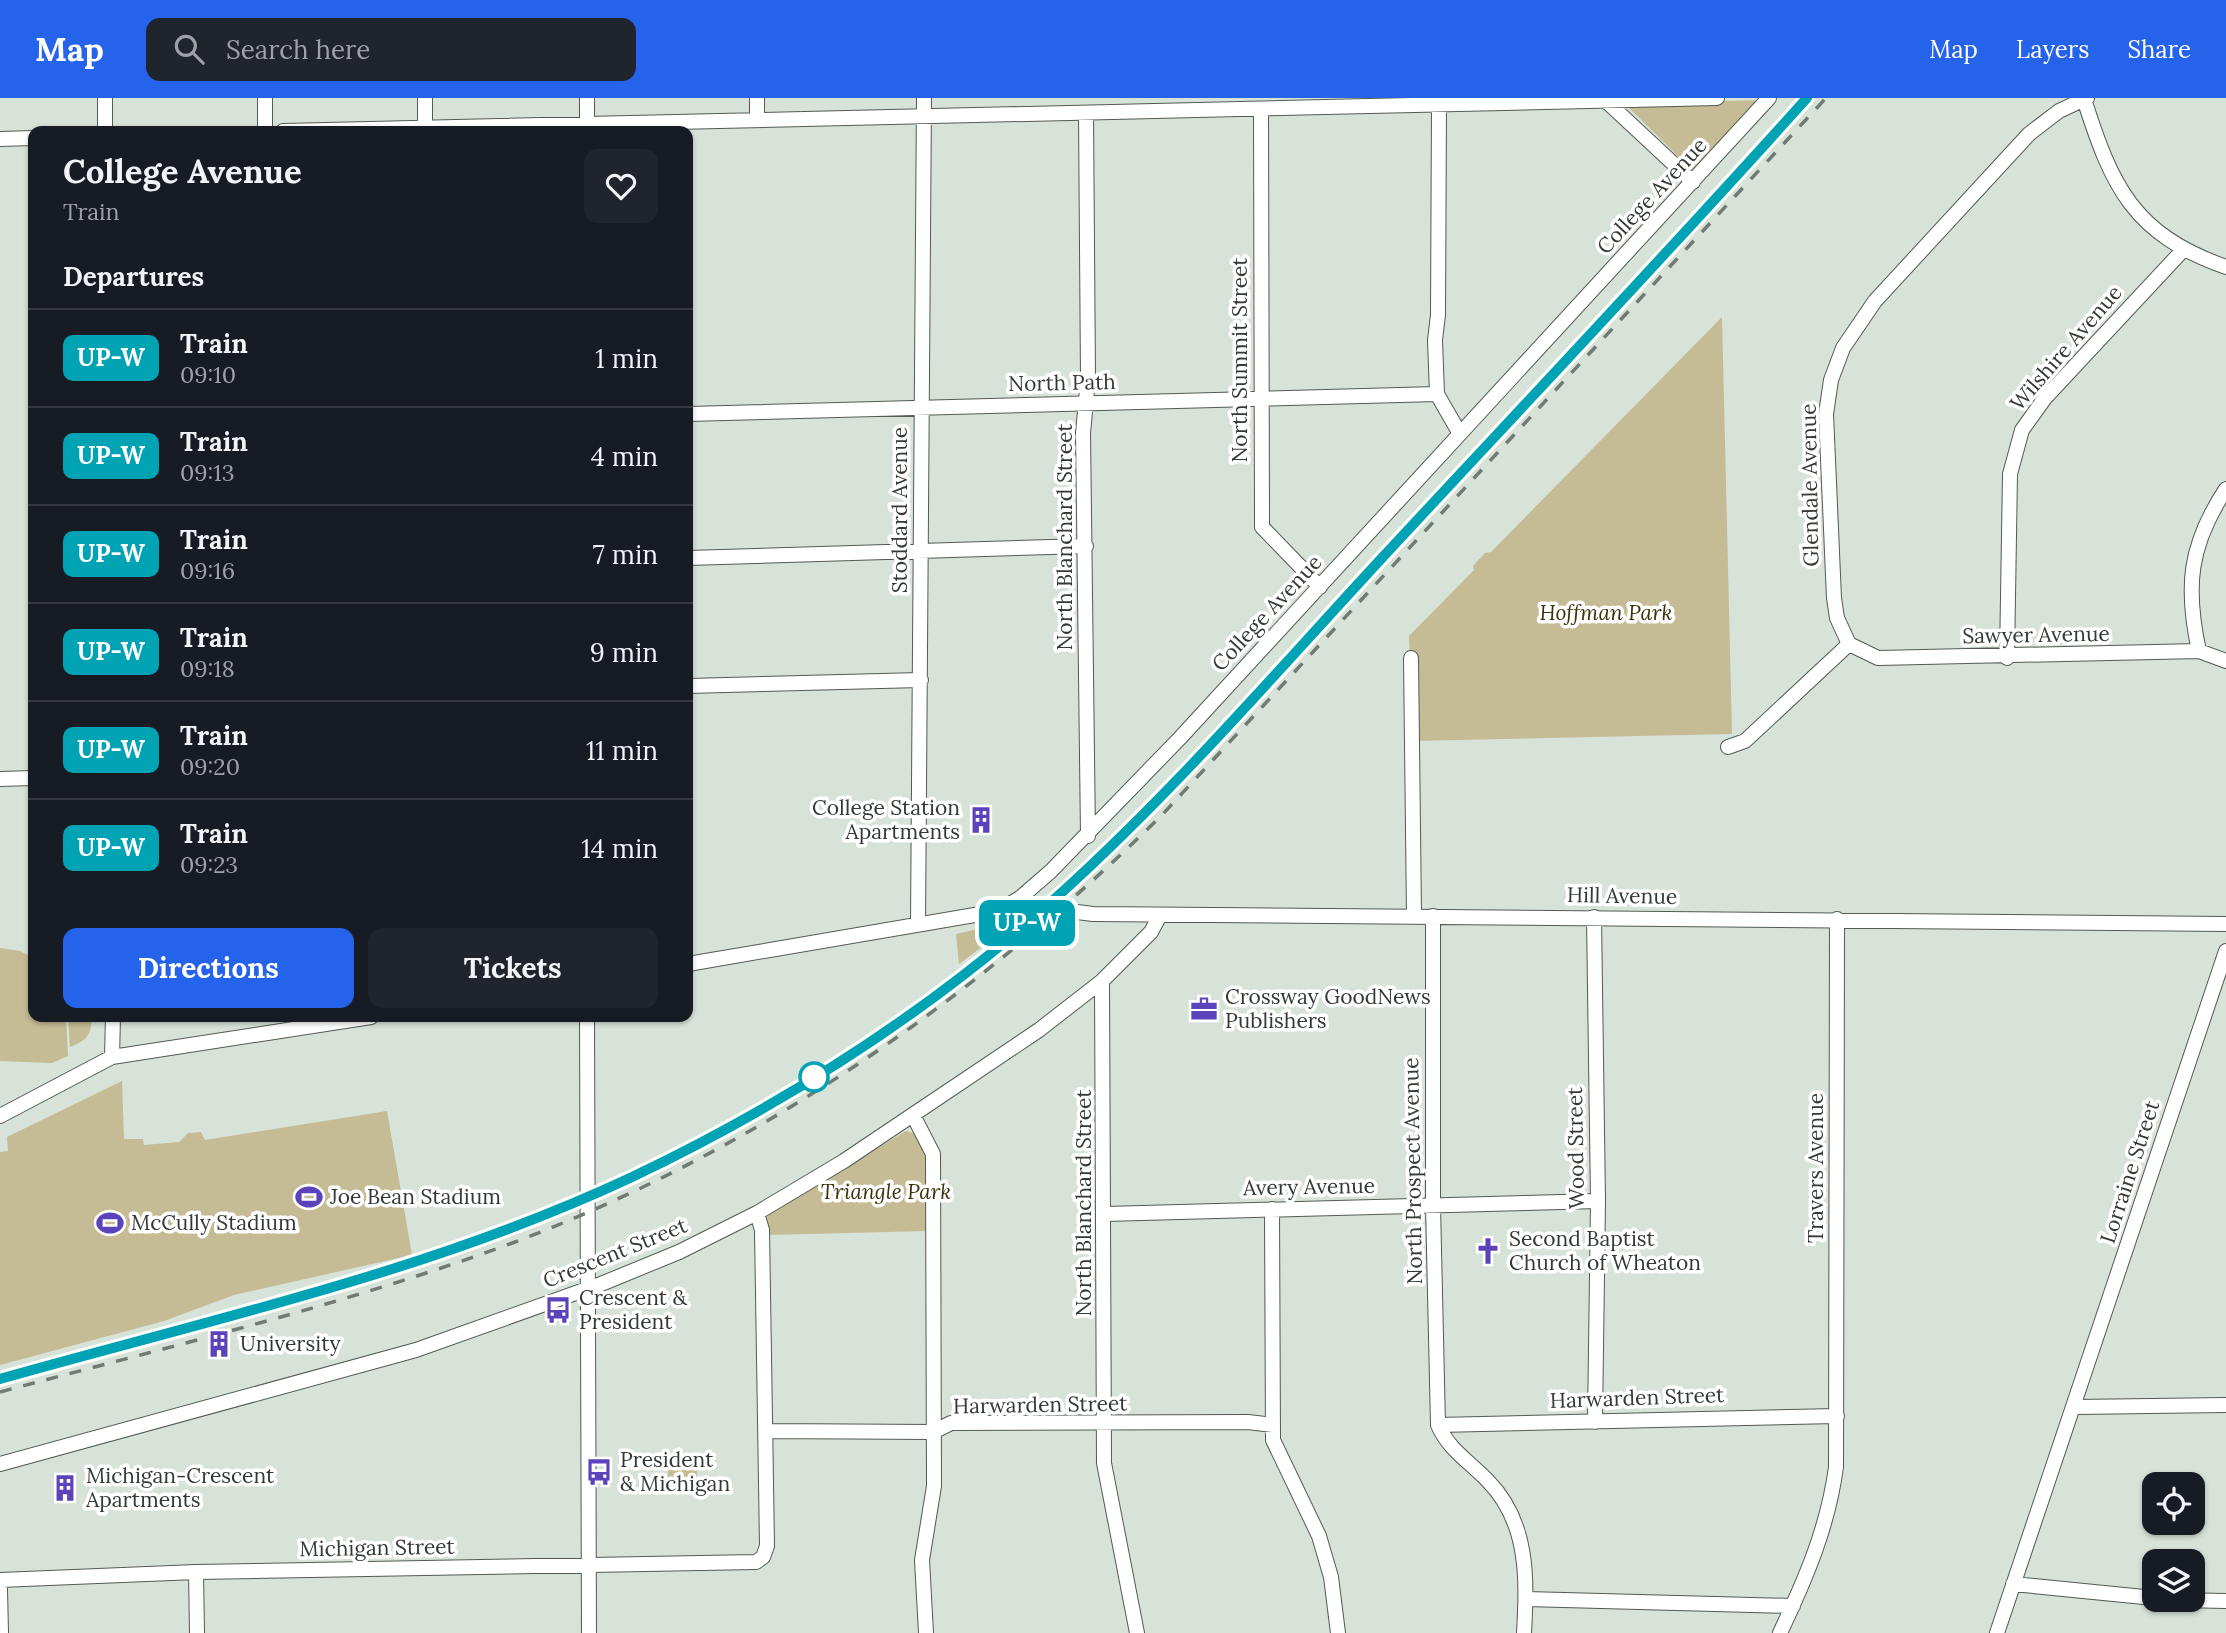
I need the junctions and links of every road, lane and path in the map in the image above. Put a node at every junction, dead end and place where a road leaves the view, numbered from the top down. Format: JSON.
{"nodes":[{"id":1,"x":106,"y":98,"type":"edge"},
{"id":2,"x":265,"y":98,"type":"edge"},
{"id":3,"x":425,"y":98,"type":"edge"},
{"id":4,"x":587,"y":98,"type":"edge"},
{"id":5,"x":757,"y":98,"type":"edge"},
{"id":6,"x":924,"y":98,"type":"edge"},
{"id":7,"x":1717,"y":98,"type":"edge"},
{"id":8,"x":1769,"y":98,"type":"edge"},
{"id":9,"x":2086,"y":98,"type":"edge"},
{"id":10,"x":1606,"y":100,"type":"junction"},
{"id":11,"x":1439,"y":104,"type":"junction"},
{"id":12,"x":1261,"y":108,"type":"junction"},
{"id":13,"x":1086,"y":113,"type":"junction"},
{"id":14,"x":924,"y":116,"type":"junction"},
{"id":15,"x":757,"y":120,"type":"junction"},
{"id":16,"x":106,"y":126,"type":"edge"},
{"id":17,"x":265,"y":126,"type":"edge"},
{"id":18,"x":425,"y":126,"type":"edge"},
{"id":19,"x":587,"y":126,"type":"edge"},
{"id":20,"x":611,"y":126,"type":"edge"},
{"id":21,"x":28,"y":138,"type":"edge"},
{"id":22,"x":0,"y":139,"type":"edge"},
{"id":23,"x":1693,"y":183,"type":"junction"},
{"id":24,"x":2184,"y":249,"type":"junction"},
{"id":25,"x":2226,"y":267,"type":"edge"},
{"id":26,"x":1437,"y":394,"type":"junction"},
{"id":27,"x":1261,"y":400,"type":"junction"},
{"id":28,"x":1085,"y":404,"type":"junction"},
{"id":29,"x":922,"y":407,"type":"junction"},
{"id":30,"x":693,"y":414,"type":"edge"},
{"id":31,"x":1460,"y":434,"type":"junction"},
{"id":32,"x":2226,"y":489,"type":"edge"},
{"id":33,"x":1086,"y":546,"type":"junction"},
{"id":34,"x":921,"y":551,"type":"junction"},
{"id":35,"x":693,"y":558,"type":"edge"},
{"id":36,"x":1320,"y":587,"type":"junction"},
{"id":37,"x":1849,"y":643,"type":"junction"},
{"id":38,"x":2199,"y":651,"type":"junction"},
{"id":39,"x":2007,"y":657,"type":"junction"},
{"id":40,"x":1410,"y":658,"type":"dead end"},
{"id":41,"x":2226,"y":661,"type":"edge"},
{"id":42,"x":921,"y":680,"type":"junction"},
{"id":43,"x":693,"y":686,"type":"edge"},
{"id":44,"x":1728,"y":747,"type":"dead end"},
{"id":45,"x":28,"y":778,"type":"edge"},
{"id":46,"x":0,"y":779,"type":"edge"},
{"id":47,"x":1088,"y":836,"type":"junction"},
{"id":48,"x":1020,"y":898,"type":"junction"},
{"id":49,"x":1160,"y":915,"type":"junction"},
{"id":50,"x":1414,"y":915,"type":"junction"},
{"id":51,"x":1433,"y":916,"type":"junction"},
{"id":52,"x":1594,"y":917,"type":"junction"},
{"id":53,"x":1837,"y":919,"type":"junction"},
{"id":54,"x":918,"y":923,"type":"junction"},
{"id":55,"x":2226,"y":923,"type":"edge"},
{"id":56,"x":2226,"y":951,"type":"edge"},
{"id":57,"x":693,"y":963,"type":"edge"},
{"id":58,"x":1102,"y":981,"type":"junction"},
{"id":59,"x":113,"y":1022,"type":"edge"},
{"id":60,"x":338,"y":1022,"type":"edge"},
{"id":61,"x":587,"y":1022,"type":"edge"},
{"id":62,"x":112,"y":1056,"type":"junction"},
{"id":63,"x":0,"y":1116,"type":"edge"},
{"id":64,"x":914,"y":1117,"type":"junction"},
{"id":65,"x":1598,"y":1201,"type":"junction"},
{"id":66,"x":1433,"y":1205,"type":"junction"},
{"id":67,"x":1272,"y":1209,"type":"junction"},
{"id":68,"x":757,"y":1213,"type":"junction"},
{"id":69,"x":1105,"y":1214,"type":"junction"},
{"id":70,"x":588,"y":1289,"type":"junction"},
{"id":71,"x":2226,"y":1405,"type":"edge"},
{"id":72,"x":2075,"y":1406,"type":"junction"},
{"id":73,"x":1837,"y":1416,"type":"junction"},
{"id":74,"x":1595,"y":1422,"type":"junction"},
{"id":75,"x":1104,"y":1424,"type":"junction"},
{"id":76,"x":1273,"y":1425,"type":"junction"},
{"id":77,"x":1438,"y":1426,"type":"junction"},
{"id":78,"x":766,"y":1431,"type":"junction"},
{"id":79,"x":933,"y":1432,"type":"junction"},
{"id":80,"x":0,"y":1464,"type":"edge"},
{"id":81,"x":589,"y":1564,"type":"junction"},
{"id":82,"x":197,"y":1572,"type":"junction"},
{"id":83,"x":0,"y":1580,"type":"edge"},
{"id":84,"x":2013,"y":1584,"type":"junction"},
{"id":85,"x":0,"y":1589,"type":"edge"},
{"id":86,"x":2142,"y":1597,"type":"edge"},
{"id":87,"x":1526,"y":1599,"type":"junction"},
{"id":88,"x":2205,"y":1601,"type":"edge"},
{"id":89,"x":2226,"y":1601,"type":"edge"},
{"id":90,"x":1793,"y":1606,"type":"junction"},
{"id":91,"x":1,"y":1633,"type":"edge"},
{"id":92,"x":197,"y":1633,"type":"edge"},
{"id":93,"x":589,"y":1633,"type":"edge"},
{"id":94,"x":926,"y":1633,"type":"edge"},
{"id":95,"x":1137,"y":1633,"type":"edge"},
{"id":96,"x":1338,"y":1633,"type":"edge"},
{"id":97,"x":1524,"y":1633,"type":"edge"},
{"id":98,"x":1780,"y":1633,"type":"edge"},
{"id":99,"x":1997,"y":1633,"type":"edge"}],
"edges":[{"from":1,"to":16,"type":"street"},
{"from":2,"to":17,"type":"street"},
{"from":3,"to":18,"type":"street"},
{"from":4,"to":19,"type":"street"},
{"from":5,"to":15,"type":"street"},
{"from":6,"to":14,"type":"street","name":"Stoddard Avenue"},
{"from":7,"to":10,"type":"street"},
{"from":8,"to":23,"type":"street","name":"College Avenue"},
{"from":9,"to":24,"type":"street"},
{"from":9,"to":37,"type":"street","name":"Glendale Avenue"},
{"from":10,"to":11,"type":"street"},
{"from":10,"to":23,"type":"street"},
{"from":11,"to":12,"type":"street"},
{"from":11,"to":26,"type":"street"},
{"from":12,"to":13,"type":"street"},
{"from":12,"to":27,"type":"street","name":"North Summit Street"},
{"from":13,"to":14,"type":"street"},
{"from":13,"to":28,"type":"street","name":"North Blanchard Street"},
{"from":14,"to":15,"type":"street"},
{"from":14,"to":29,"type":"street","name":"Stoddard Avenue"},
{"from":15,"to":20,"type":"street"},
{"from":21,"to":22,"type":"street"},
{"from":23,"to":31,"type":"street","name":"College Avenue"},
{"from":24,"to":25,"type":"street"},
{"from":24,"to":39,"type":"street","name":"Wilshire Avenue"},
{"from":26,"to":27,"type":"street","name":"North Path"},
{"from":26,"to":31,"type":"street"},
{"from":27,"to":28,"type":"street","name":"North Path"},
{"from":27,"to":36,"type":"street","name":"North Summit Street"},
{"from":28,"to":29,"type":"street","name":"North Path"},
{"from":28,"to":33,"type":"street","name":"North Blanchard Street"},
{"from":29,"to":30,"type":"street","name":"North Path"},
{"from":29,"to":34,"type":"street","name":"Stoddard Avenue"},
{"from":31,"to":36,"type":"street","name":"College Avenue"},
{"from":32,"to":38,"type":"street"},
{"from":33,"to":34,"type":"street"},
{"from":33,"to":47,"type":"street","name":"North Blanchard Street"},
{"from":34,"to":35,"type":"street"},
{"from":34,"to":42,"type":"street","name":"Stoddard Avenue"},
{"from":36,"to":47,"type":"street","name":"College Avenue"},
{"from":37,"to":39,"type":"street","name":"Sawyer Avenue"},
{"from":37,"to":44,"type":"street"},
{"from":38,"to":39,"type":"street","name":"Sawyer Avenue"},
{"from":38,"to":41,"type":"street","name":"Sawyer Avenue"},
{"from":40,"to":50,"type":"street"},
{"from":42,"to":43,"type":"street"},
{"from":42,"to":54,"type":"street","name":"Stoddard Avenue"},
{"from":45,"to":46,"type":"street"},
{"from":47,"to":48,"type":"street","name":"College Avenue"},
{"from":48,"to":49,"type":"street","name":"Hill Avenue"},
{"from":48,"to":54,"type":"street","name":"College Avenue"},
{"from":49,"to":50,"type":"street","name":"Hill Avenue"},
{"from":49,"to":58,"type":"street","name":"Crescent Street"},
{"from":50,"to":51,"type":"street","name":"Hill Avenue"},
{"from":51,"to":52,"type":"street","name":"Hill Avenue"},
{"from":51,"to":66,"type":"street","name":"North Prospect Avenue"},
{"from":52,"to":53,"type":"street","name":"Hill Avenue"},
{"from":52,"to":65,"type":"street","name":"Wood Street"},
{"from":53,"to":55,"type":"street","name":"Hill Avenue"},
{"from":53,"to":73,"type":"street","name":"Travers Avenue"},
{"from":54,"to":57,"type":"street","name":"College Avenue"},
{"from":56,"to":72,"type":"street","name":"Lorraine Street"},
{"from":58,"to":64,"type":"street","name":"Crescent Street"},
{"from":58,"to":69,"type":"street","name":"North Blanchard Street"},
{"from":59,"to":62,"type":"street"},
{"from":60,"to":62,"type":"street"},
{"from":61,"to":70,"type":"street"},
{"from":62,"to":63,"type":"street"},
{"from":64,"to":68,"type":"street","name":"Crescent Street"},
{"from":64,"to":79,"type":"street"},
{"from":65,"to":66,"type":"street","name":"Avery Avenue"},
{"from":65,"to":74,"type":"street","name":"Wood Street"},
{"from":66,"to":67,"type":"street","name":"Avery Avenue"},
{"from":66,"to":77,"type":"street","name":"North Prospect Avenue"},
{"from":67,"to":69,"type":"street","name":"Avery Avenue"},
{"from":67,"to":76,"type":"street"},
{"from":68,"to":70,"type":"street","name":"Crescent Street"},
{"from":68,"to":78,"type":"street"},
{"from":69,"to":75,"type":"street","name":"North Blanchard Street"},
{"from":70,"to":80,"type":"street","name":"Crescent Street"},
{"from":70,"to":81,"type":"street"},
{"from":71,"to":72,"type":"street"},
{"from":72,"to":84,"type":"street","name":"Lorraine Street"},
{"from":73,"to":74,"type":"street","name":"Harwarden Street"},
{"from":73,"to":90,"type":"street","name":"Travers Avenue"},
{"from":74,"to":77,"type":"street","name":"Harwarden Street"},
{"from":75,"to":76,"type":"street","name":"Harwarden Street"},
{"from":75,"to":79,"type":"street","name":"Harwarden Street"},
{"from":75,"to":95,"type":"street","name":"North Blanchard Street"},
{"from":76,"to":96,"type":"street"},
{"from":77,"to":87,"type":"street"},
{"from":78,"to":79,"type":"street","name":"Harwarden Street"},
{"from":78,"to":81,"type":"street","name":"Michigan Street"},
{"from":79,"to":94,"type":"street"},
{"from":81,"to":82,"type":"street","name":"Michigan Street"},
{"from":81,"to":93,"type":"street"},
{"from":82,"to":83,"type":"street","name":"Michigan Street"},
{"from":82,"to":92,"type":"street"},
{"from":84,"to":86,"type":"street"},
{"from":84,"to":99,"type":"street","name":"Lorraine Street"},
{"from":85,"to":91,"type":"street"},
{"from":87,"to":90,"type":"street"},
{"from":87,"to":97,"type":"street"},
{"from":88,"to":89,"type":"street"},
{"from":90,"to":98,"type":"street","name":"Travers Avenue"}]}
